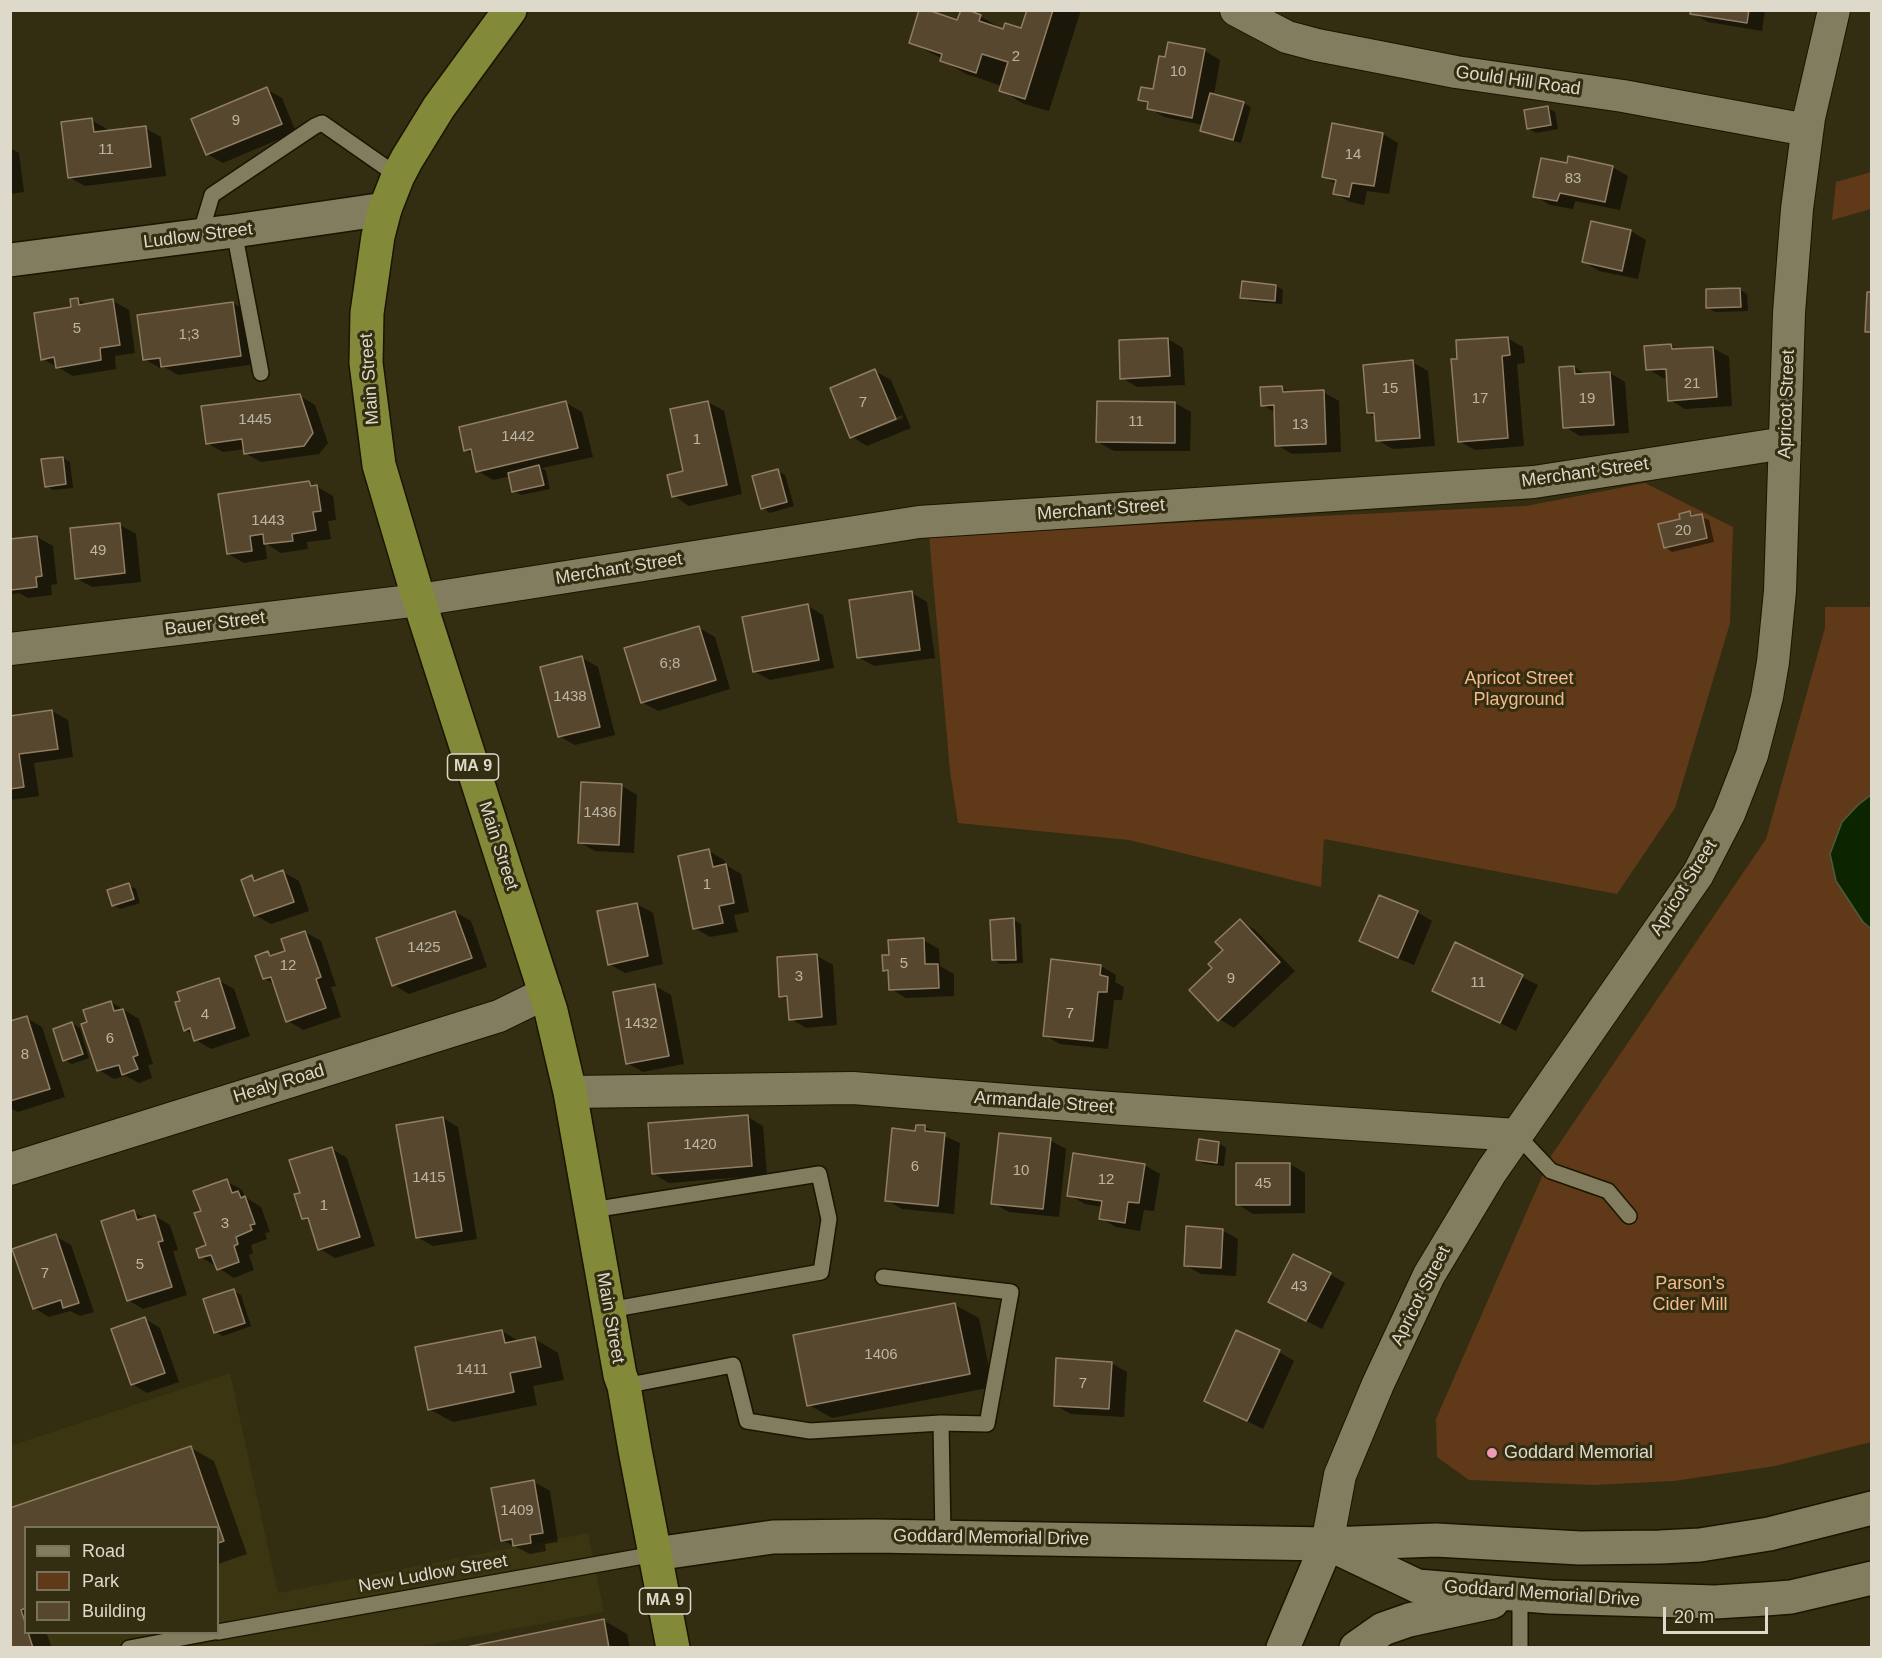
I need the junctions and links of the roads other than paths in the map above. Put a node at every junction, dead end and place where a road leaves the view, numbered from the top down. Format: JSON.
{"nodes":[{"id":1,"x":510,"y":10,"type":"edge"},
{"id":2,"x":1236,"y":10,"type":"edge"},
{"id":3,"x":1834,"y":10,"type":"edge"},
{"id":4,"x":1807,"y":130,"type":"junction"},
{"id":5,"x":398,"y":176,"type":"junction"},
{"id":6,"x":385,"y":209,"type":"junction"},
{"id":7,"x":234,"y":231,"type":"junction"},
{"id":8,"x":200,"y":235,"type":"junction"},
{"id":9,"x":10,"y":260,"type":"edge"},
{"id":10,"x":261,"y":373,"type":"dead end"},
{"id":11,"x":1785,"y":443,"type":"junction"},
{"id":12,"x":419,"y":600,"type":"junction"},
{"id":13,"x":10,"y":649,"type":"edge"},
{"id":14,"x":546,"y":993,"type":"junction"},
{"id":15,"x":570,"y":1092,"type":"junction"},
{"id":16,"x":1517,"y":1135,"type":"junction"},
{"id":17,"x":10,"y":1169,"type":"edge"},
{"id":18,"x":592,"y":1210,"type":"junction"},
{"id":19,"x":1629,"y":1216,"type":"dead end"},
{"id":20,"x":884,"y":1277,"type":"dead end"},
{"id":21,"x":609,"y":1310,"type":"junction"},
{"id":22,"x":624,"y":1386,"type":"junction"},
{"id":23,"x":940,"y":1423,"type":"junction"},
{"id":24,"x":1872,"y":1508,"type":"edge"},
{"id":25,"x":943,"y":1538,"type":"junction"},
{"id":26,"x":1328,"y":1544,"type":"junction"},
{"id":27,"x":655,"y":1554,"type":"junction"},
{"id":28,"x":1872,"y":1578,"type":"edge"},
{"id":29,"x":1520,"y":1595,"type":"junction"},
{"id":30,"x":219,"y":1631,"type":"edge"},
{"id":31,"x":204,"y":1634,"type":"edge"},
{"id":32,"x":129,"y":1647,"type":"edge"},
{"id":33,"x":674,"y":1647,"type":"edge"},
{"id":34,"x":1283,"y":1647,"type":"edge"},
{"id":35,"x":1356,"y":1647,"type":"edge"},
{"id":36,"x":1520,"y":1647,"type":"edge"}],
"edges":[{"from":1,"to":5,"type":"highway","name":"Main Street","number":"MA 9"},
{"from":2,"to":4,"type":"street","name":"Gould Hill Road"},
{"from":3,"to":4,"type":"street","name":"Apricot Street"},
{"from":4,"to":11,"type":"street","name":"Apricot Street"},
{"from":5,"to":6,"type":"highway","name":"Main Street","number":"MA 9"},
{"from":5,"to":8,"type":"lane"},
{"from":6,"to":7,"type":"main road","name":"Ludlow Street"},
{"from":6,"to":12,"type":"highway","name":"Main Street","number":"MA 9"},
{"from":7,"to":8,"type":"main road","name":"Ludlow Street"},
{"from":7,"to":10,"type":"lane"},
{"from":8,"to":9,"type":"main road","name":"Ludlow Street"},
{"from":11,"to":12,"type":"street","name":"Merchant Street"},
{"from":11,"to":16,"type":"street","name":"Apricot Street"},
{"from":12,"to":13,"type":"street","name":"Bauer Street"},
{"from":12,"to":14,"type":"highway","name":"Main Street","number":"MA 9"},
{"from":14,"to":15,"type":"highway","name":"Main Street","number":"MA 9"},
{"from":14,"to":17,"type":"street","name":"Healy Road"},
{"from":15,"to":16,"type":"street","name":"Armandale Street"},
{"from":15,"to":18,"type":"highway","name":"Main Street","number":"MA 9"},
{"from":16,"to":19,"type":"lane"},
{"from":16,"to":26,"type":"street","name":"Apricot Street"},
{"from":18,"to":21,"type":"highway","name":"Main Street","number":"MA 9"},
{"from":18,"to":21,"type":"lane"},
{"from":20,"to":23,"type":"lane"},
{"from":21,"to":22,"type":"highway","name":"Main Street","number":"MA 9"},
{"from":22,"to":23,"type":"lane"},
{"from":22,"to":27,"type":"highway","name":"Main Street","number":"MA 9"},
{"from":23,"to":25,"type":"lane"},
{"from":24,"to":26,"type":"main road","name":"Goddard Memorial Drive"},
{"from":25,"to":26,"type":"main road","name":"Goddard Memorial Drive"},
{"from":25,"to":27,"type":"main road","name":"Goddard Memorial Drive"},
{"from":26,"to":29,"type":"main road","name":"Goddard Memorial Drive"},
{"from":26,"to":34,"type":"main road","name":"Apricot Street"},
{"from":27,"to":30,"type":"lane","name":"New Ludlow Street"},
{"from":27,"to":33,"type":"highway","name":"Main Street","number":"MA 9"},
{"from":28,"to":29,"type":"main road","name":"Goddard Memorial Drive"},
{"from":29,"to":35,"type":"main road"},
{"from":29,"to":36,"type":"lane"},
{"from":31,"to":32,"type":"lane","name":"New Ludlow Street"}]}
